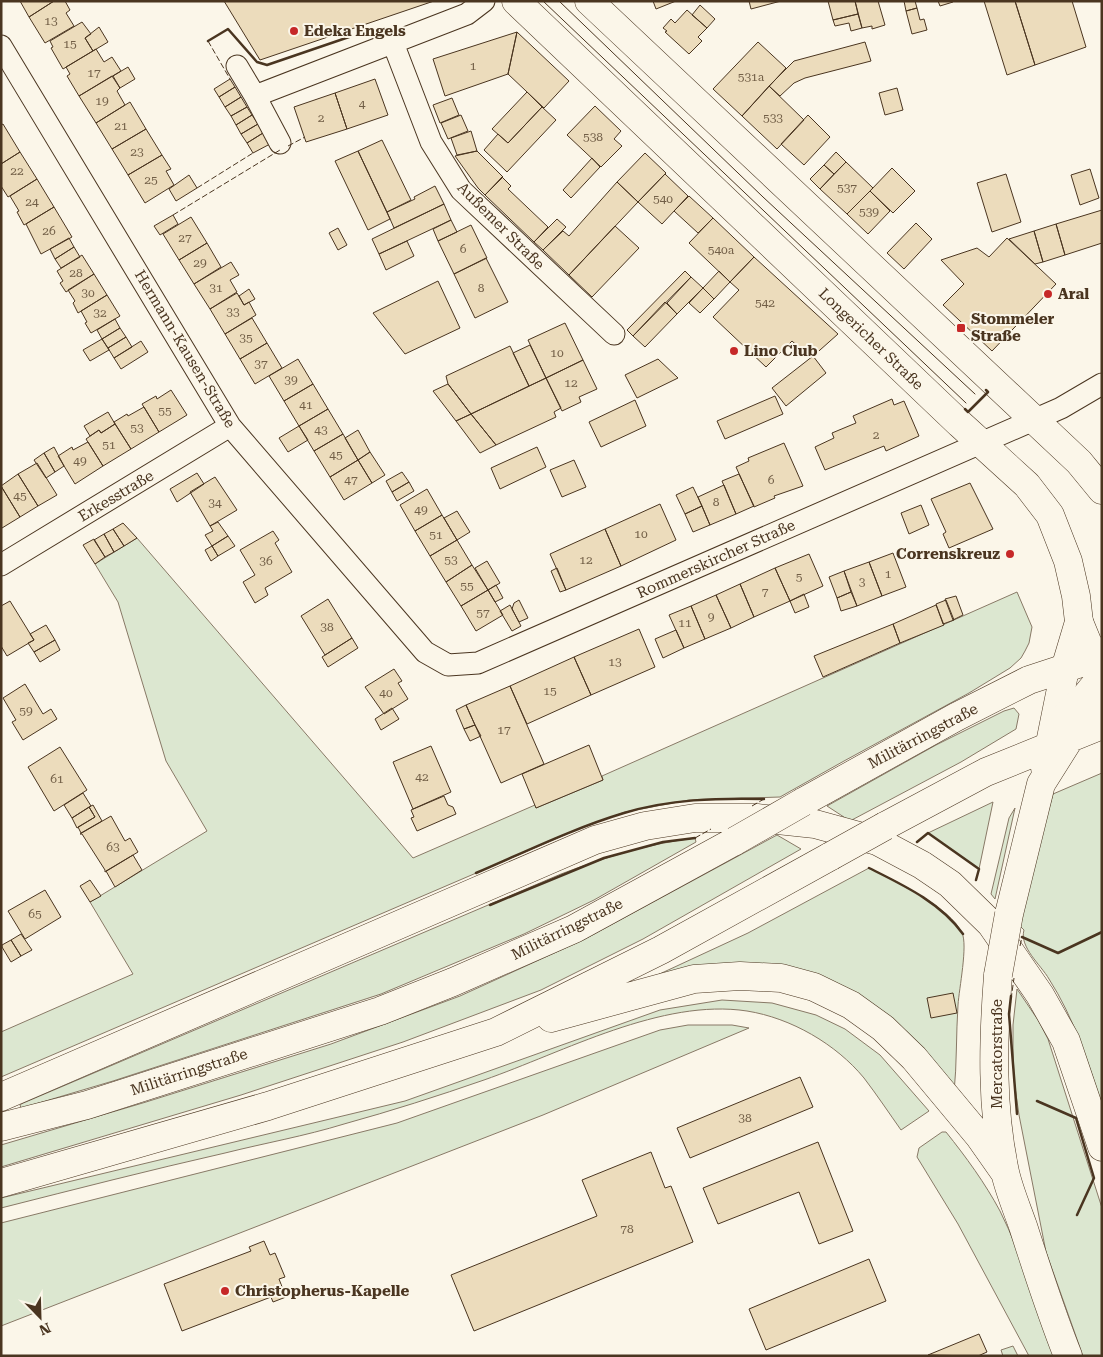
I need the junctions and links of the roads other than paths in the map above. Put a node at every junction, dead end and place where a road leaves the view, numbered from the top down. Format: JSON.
{"nodes":[{"id":1,"x":484,"y":1,"type":"edge"},
{"id":2,"x":516,"y":1,"type":"edge"},
{"id":3,"x":589,"y":1,"type":"edge"},
{"id":4,"x":393,"y":43,"type":"junction"},
{"id":5,"x":1,"y":46,"type":"edge"},
{"id":6,"x":237,"y":66,"type":"dead end"},
{"id":7,"x":255,"y":96,"type":"junction"},
{"id":8,"x":280,"y":143,"type":"dead end"},
{"id":9,"x":614,"y":334,"type":"dead end"},
{"id":10,"x":1102,"y":384,"type":"edge"},
{"id":11,"x":1034,"y":420,"type":"junction"},
{"id":12,"x":230,"y":426,"type":"junction"},
{"id":13,"x":981,"y":444,"type":"junction"},
{"id":14,"x":1102,"y":490,"type":"edge"},
{"id":15,"x":1,"y":565,"type":"edge"},
{"id":16,"x":1079,"y":622,"type":"junction"},
{"id":17,"x":1101,"y":662,"type":"edge"},
{"id":18,"x":448,"y":665,"type":"joint"},
{"id":19,"x":1065,"y":669,"type":"junction"},
{"id":20,"x":1102,"y":706,"type":"edge"},
{"id":21,"x":1102,"y":725,"type":"edge"},
{"id":22,"x":1057,"y":737,"type":"junction"},
{"id":23,"x":496,"y":1032,"type":"junction"},
{"id":24,"x":1,"y":1097,"type":"edge"},
{"id":25,"x":1,"y":1127,"type":"edge"},
{"id":26,"x":1102,"y":1147,"type":"edge"},
{"id":27,"x":1005,"y":1172,"type":"junction"},
{"id":28,"x":1,"y":1183,"type":"edge"},
{"id":29,"x":1068,"y":1356,"type":"edge"}],
"edges":[{"from":1,"to":4,"type":"street"},
{"from":2,"to":13,"type":"main road","name":"Longericher Straße"},
{"from":3,"to":11,"type":"main road"},
{"from":4,"to":7,"type":"street"},
{"from":4,"to":9,"type":"street","name":"Außemer Straße"},
{"from":5,"to":12,"type":"street","name":"Hermann-Kausen-Straße"},
{"from":6,"to":7,"type":"street"},
{"from":7,"to":8,"type":"street"},
{"from":10,"to":11,"type":"street"},
{"from":11,"to":13,"type":"street"},
{"from":11,"to":14,"type":"main road"},
{"from":12,"to":15,"type":"street","name":"Erkesstraße"},
{"from":12,"to":18,"type":"street","name":"Hermann-Kausen-Straße"},
{"from":13,"to":16,"type":"main road","name":"Longericher Straße"},
{"from":13,"to":18,"type":"street","name":"Rommerskircher Straße"},
{"from":16,"to":17,"type":"main road"},
{"from":16,"to":19,"type":"main road","name":"Longericher Straße"},
{"from":17,"to":19,"type":"main road","name":"Militärringstraße"},
{"from":17,"to":22,"type":"main road"},
{"from":19,"to":22,"type":"main road","name":"Longericher Straße"},
{"from":19,"to":25,"type":"main road","name":"Militärringstraße","bridge":true},
{"from":20,"to":22,"type":"main road"},
{"from":21,"to":22,"type":"main road"},
{"from":22,"to":23,"type":"main road","bridge":true},
{"from":22,"to":27,"type":"main road","name":"Mercatorstraße","bridge":true},
{"from":23,"to":27,"type":"main road"},
{"from":23,"to":28,"type":"main road"},
{"from":24,"to":26,"type":"main road"},
{"from":27,"to":29,"type":"main road","name":"Mercatorstraße"}]}
